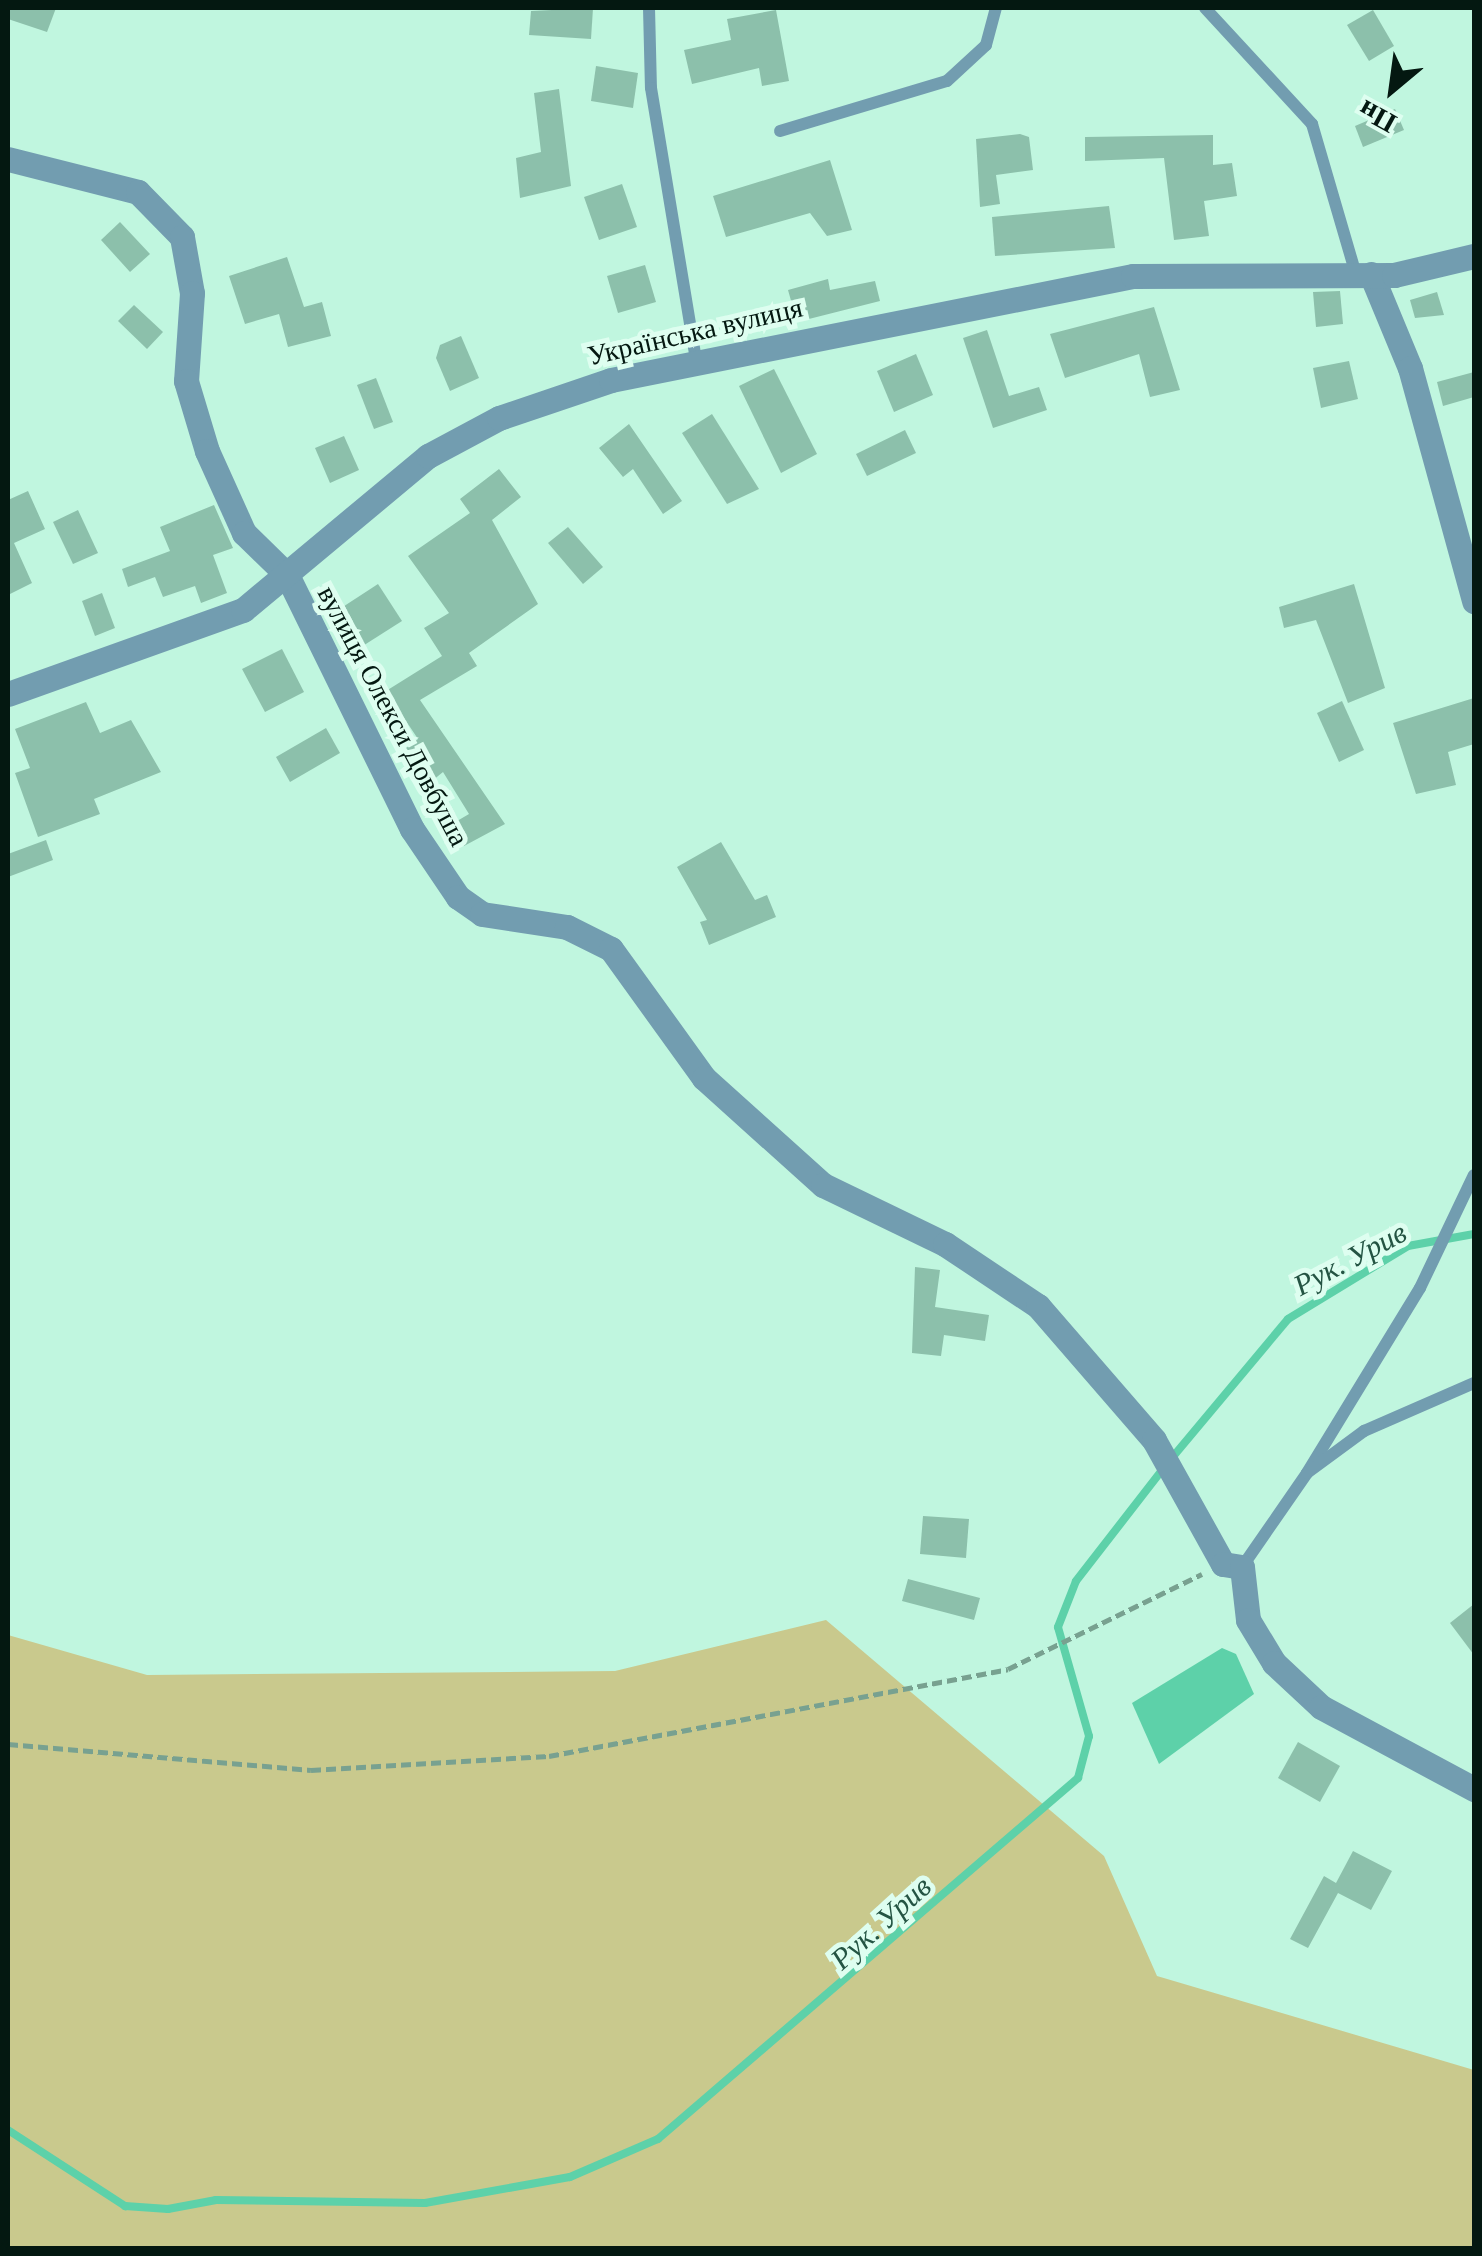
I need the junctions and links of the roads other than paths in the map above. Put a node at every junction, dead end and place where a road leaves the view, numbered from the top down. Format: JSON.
{"nodes":[{"id":1,"x":649,"y":8,"type":"edge"},
{"id":2,"x":996,"y":8,"type":"edge"},
{"id":3,"x":1205,"y":8,"type":"edge"},
{"id":4,"x":780,"y":131,"type":"dead end"},
{"id":5,"x":8,"y":159,"type":"edge"},
{"id":6,"x":1474,"y":256,"type":"edge"},
{"id":7,"x":1364,"y":274,"type":"junction"},
{"id":8,"x":696,"y":359,"type":"junction"},
{"id":9,"x":287,"y":574,"type":"junction"},
{"id":10,"x":1474,"y":602,"type":"edge"},
{"id":11,"x":8,"y":694,"type":"edge"},
{"id":12,"x":1474,"y":1175,"type":"edge"},
{"id":13,"x":1474,"y":1383,"type":"edge"},
{"id":14,"x":1307,"y":1473,"type":"junction"},
{"id":15,"x":1232,"y":1566,"type":"junction"},
{"id":16,"x":1474,"y":1789,"type":"edge"}],
"edges":[{"from":1,"to":8,"type":"lane"},
{"from":2,"to":4,"type":"lane"},
{"from":3,"to":7,"type":"lane"},
{"from":5,"to":9,"type":"street","name":"вулиця Олекси Довбуша"},
{"from":6,"to":7,"type":"street","name":"Українська вулиця"},
{"from":7,"to":8,"type":"street","name":"Українська вулиця"},
{"from":7,"to":10,"type":"street"},
{"from":8,"to":9,"type":"street","name":"Українська вулиця"},
{"from":9,"to":11,"type":"street","name":"Українська вулиця"},
{"from":9,"to":15,"type":"street","name":"вулиця Олекси Довбуша"},
{"from":12,"to":14,"type":"lane"},
{"from":13,"to":14,"type":"lane"},
{"from":14,"to":15,"type":"lane"},
{"from":15,"to":16,"type":"street"}]}
